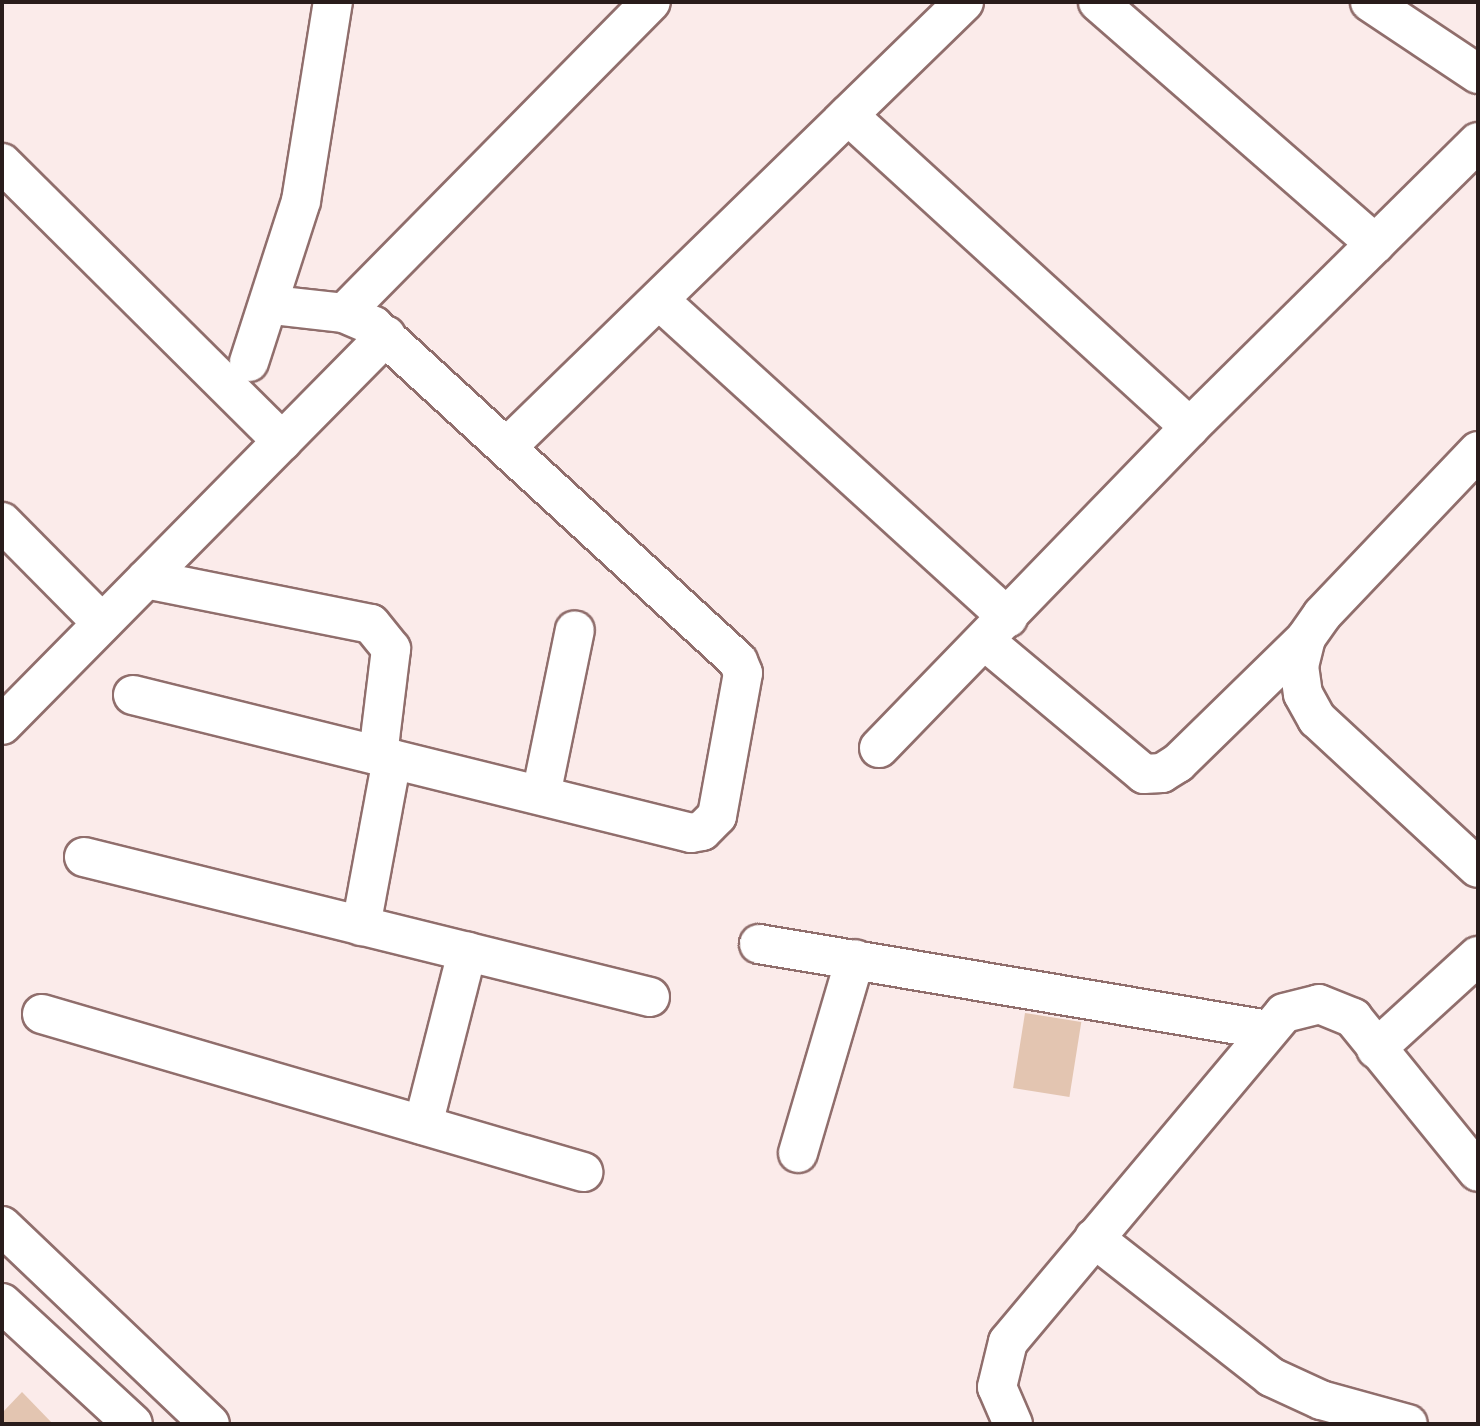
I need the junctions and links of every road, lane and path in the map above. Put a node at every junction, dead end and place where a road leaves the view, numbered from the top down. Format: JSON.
{"nodes":[{"id":1,"x":333,"y":2,"type":"edge"},
{"id":2,"x":651,"y":2,"type":"edge"},
{"id":3,"x":964,"y":2,"type":"edge"},
{"id":4,"x":1098,"y":2,"type":"edge"},
{"id":5,"x":1370,"y":2,"type":"edge"},
{"id":6,"x":1478,"y":74,"type":"edge"},
{"id":7,"x":848,"y":115,"type":"junction"},
{"id":8,"x":1478,"y":142,"type":"edge"},
{"id":9,"x":2,"y":163,"type":"edge"},
{"id":10,"x":1375,"y":244,"type":"junction"},
{"id":11,"x":659,"y":300,"type":"junction"},
{"id":12,"x":271,"y":305,"type":"junction"},
{"id":13,"x":344,"y":313,"type":"junction"},
{"id":14,"x":386,"y":336,"type":"junction"},
{"id":15,"x":249,"y":362,"type":"dead end"},
{"id":16,"x":1190,"y":427,"type":"junction"},
{"id":17,"x":282,"y":441,"type":"junction"},
{"id":18,"x":509,"y":445,"type":"junction"},
{"id":19,"x":1478,"y":451,"type":"edge"},
{"id":20,"x":2,"y":522,"type":"edge"},
{"id":21,"x":146,"y":579,"type":"junction"},
{"id":22,"x":102,"y":623,"type":"junction"},
{"id":23,"x":575,"y":630,"type":"dead end"},
{"id":24,"x":996,"y":630,"type":"junction"},
{"id":25,"x":1306,"y":638,"type":"junction"},
{"id":26,"x":133,"y":695,"type":"dead end"},
{"id":27,"x":2,"y":725,"type":"edge"},
{"id":28,"x":879,"y":748,"type":"dead end"},
{"id":29,"x":385,"y":757,"type":"junction"},
{"id":30,"x":541,"y":795,"type":"junction"},
{"id":31,"x":84,"y":857,"type":"dead end"},
{"id":32,"x":1478,"y":868,"type":"edge"},
{"id":33,"x":361,"y":926,"type":"junction"},
{"id":34,"x":759,"y":944,"type":"dead end"},
{"id":35,"x":467,"y":952,"type":"junction"},
{"id":36,"x":1478,"y":956,"type":"edge"},
{"id":37,"x":855,"y":959,"type":"junction"},
{"id":38,"x":650,"y":997,"type":"dead end"},
{"id":39,"x":42,"y":1014,"type":"dead end"},
{"id":40,"x":1268,"y":1030,"type":"junction"},
{"id":41,"x":1376,"y":1049,"type":"junction"},
{"id":42,"x":423,"y":1125,"type":"junction"},
{"id":43,"x":798,"y":1153,"type":"dead end"},
{"id":44,"x":583,"y":1172,"type":"dead end"},
{"id":45,"x":1478,"y":1172,"type":"edge"},
{"id":46,"x":2,"y":1226,"type":"edge"},
{"id":47,"x":1094,"y":1238,"type":"junction"},
{"id":48,"x":36,"y":1262,"type":"junction"},
{"id":49,"x":2,"y":1300,"type":"edge"},
{"id":50,"x":133,"y":1424,"type":"edge"},
{"id":51,"x":210,"y":1424,"type":"edge"},
{"id":52,"x":1013,"y":1424,"type":"edge"},
{"id":53,"x":1408,"y":1424,"type":"edge"}],
"edges":[{"from":1,"to":12,"type":"street"},
{"from":2,"to":13,"type":"street"},
{"from":3,"to":7,"type":"street"},
{"from":4,"to":10,"type":"street"},
{"from":5,"to":6,"type":"street"},
{"from":7,"to":11,"type":"street"},
{"from":7,"to":16,"type":"street"},
{"from":8,"to":10,"type":"street"},
{"from":9,"to":17,"type":"street"},
{"from":10,"to":16,"type":"street"},
{"from":11,"to":18,"type":"street"},
{"from":11,"to":24,"type":"street"},
{"from":12,"to":13,"type":"street"},
{"from":12,"to":15,"type":"street"},
{"from":13,"to":14,"type":"street"},
{"from":14,"to":17,"type":"street"},
{"from":14,"to":18,"type":"street"},
{"from":16,"to":24,"type":"street"},
{"from":17,"to":21,"type":"street"},
{"from":18,"to":30,"type":"street"},
{"from":19,"to":25,"type":"street"},
{"from":20,"to":22,"type":"street"},
{"from":21,"to":22,"type":"street"},
{"from":21,"to":29,"type":"street"},
{"from":22,"to":27,"type":"street"},
{"from":23,"to":30,"type":"street"},
{"from":24,"to":25,"type":"street"},
{"from":24,"to":28,"type":"street"},
{"from":25,"to":32,"type":"street"},
{"from":26,"to":29,"type":"street"},
{"from":29,"to":30,"type":"street"},
{"from":29,"to":33,"type":"street"},
{"from":31,"to":33,"type":"street"},
{"from":33,"to":35,"type":"street"},
{"from":34,"to":37,"type":"street"},
{"from":35,"to":38,"type":"street"},
{"from":35,"to":42,"type":"street"},
{"from":36,"to":41,"type":"street"},
{"from":37,"to":40,"type":"street"},
{"from":37,"to":43,"type":"street"},
{"from":39,"to":42,"type":"street"},
{"from":40,"to":41,"type":"street"},
{"from":40,"to":47,"type":"street"},
{"from":41,"to":45,"type":"street"},
{"from":42,"to":44,"type":"street"},
{"from":46,"to":48,"type":"street"},
{"from":47,"to":52,"type":"street"},
{"from":47,"to":53,"type":"street"},
{"from":48,"to":49,"type":"street"},
{"from":48,"to":51,"type":"street"},
{"from":49,"to":50,"type":"street"}]}
